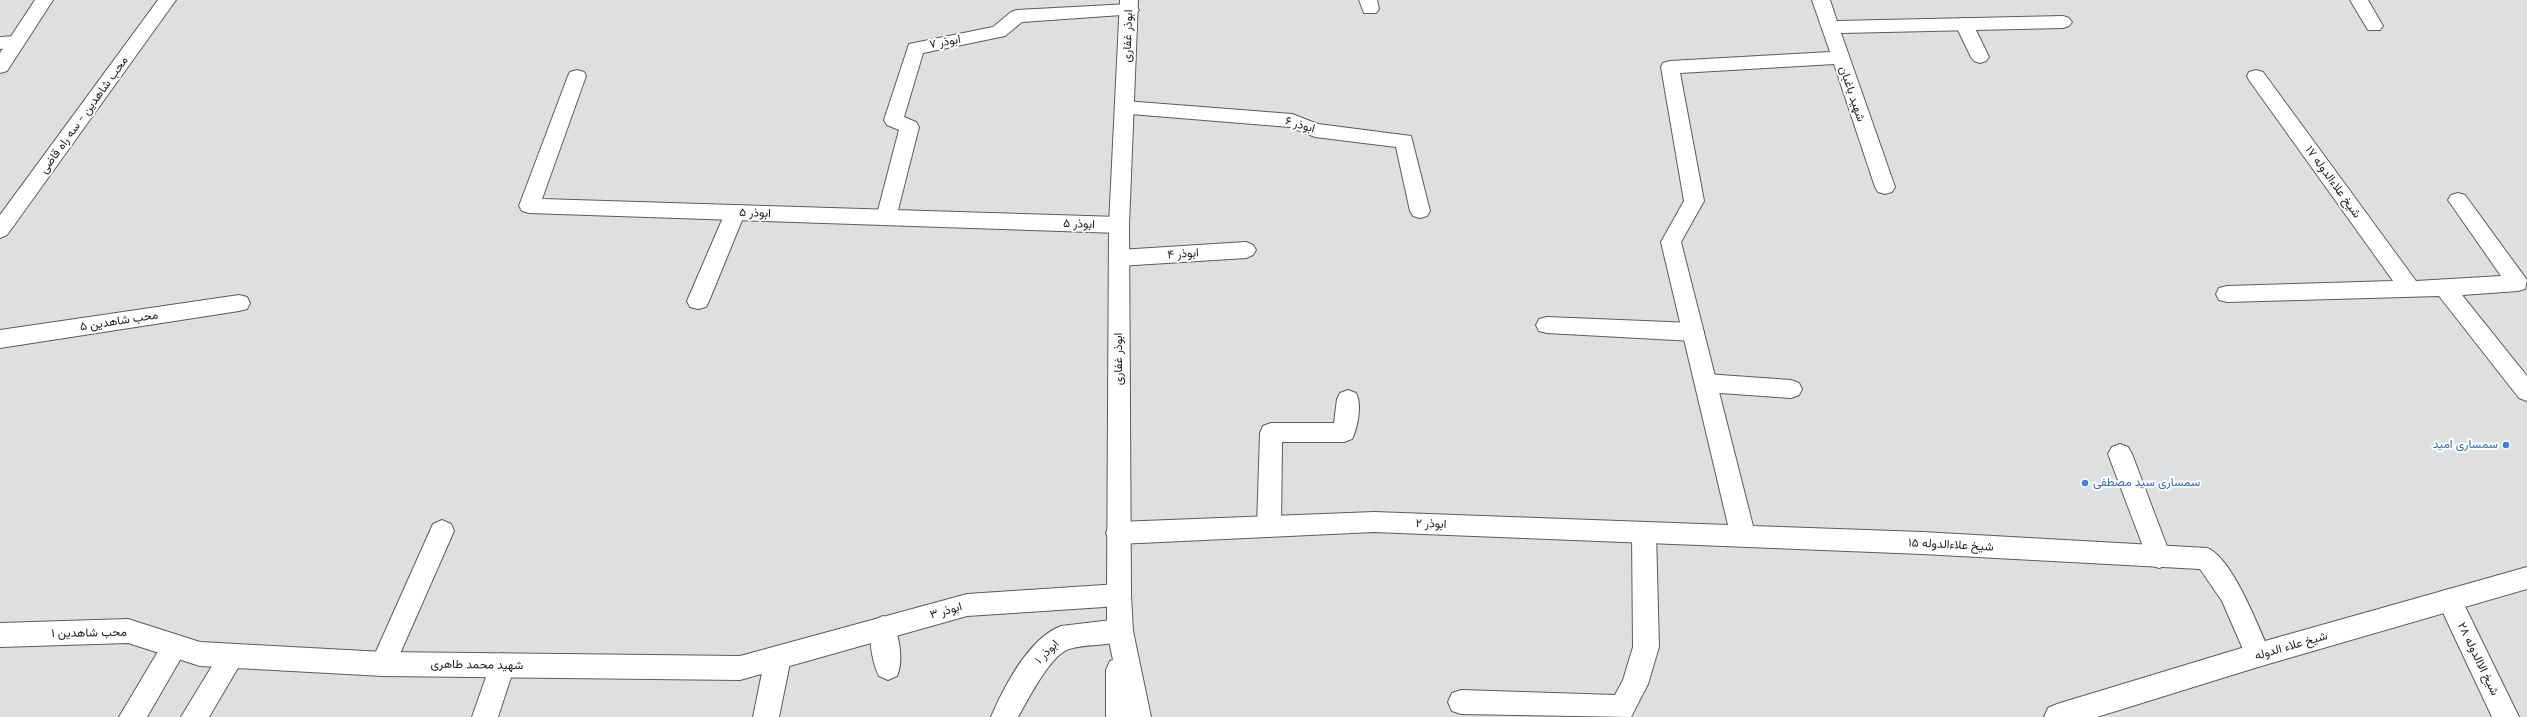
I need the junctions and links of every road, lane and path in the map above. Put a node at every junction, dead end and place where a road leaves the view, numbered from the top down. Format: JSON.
{"nodes":[{"id":1,"x":44,"y":0,"type":"edge"},
{"id":2,"x":167,"y":0,"type":"edge"},
{"id":3,"x":1821,"y":0,"type":"edge"},
{"id":4,"x":2359,"y":0,"type":"edge"},
{"id":5,"x":1130,"y":5,"type":"edge"},
{"id":6,"x":2063,"y":22,"type":"dead end"},
{"id":7,"x":1964,"y":24,"type":"junction"},
{"id":8,"x":2374,"y":26,"type":"dead end"},
{"id":9,"x":1830,"y":27,"type":"junction"},
{"id":10,"x":8,"y":42,"type":"edge"},
{"id":11,"x":1980,"y":57,"type":"dead end"},
{"id":12,"x":1840,"y":58,"type":"junction"},
{"id":13,"x":0,"y":67,"type":"edge"},
{"id":14,"x":577,"y":76,"type":"dead end"},
{"id":15,"x":2256,"y":76,"type":"dead end"},
{"id":16,"x":1125,"y":108,"type":"junction"},
{"id":17,"x":1884,"y":187,"type":"dead end"},
{"id":18,"x":2458,"y":200,"type":"dead end"},
{"id":19,"x":1420,"y":211,"type":"dead end"},
{"id":20,"x":735,"y":213,"type":"junction"},
{"id":21,"x":886,"y":218,"type":"junction"},
{"id":22,"x":1119,"y":225,"type":"junction"},
{"id":23,"x":0,"y":230,"type":"edge"},
{"id":24,"x":1246,"y":250,"type":"dead end"},
{"id":25,"x":1119,"y":258,"type":"junction"},
{"id":26,"x":2444,"y":288,"type":"junction"},
{"id":27,"x":2410,"y":289,"type":"junction"},
{"id":28,"x":2227,"y":294,"type":"dead end"},
{"id":29,"x":698,"y":301,"type":"dead end"},
{"id":30,"x":239,"y":302,"type":"dead end"},
{"id":31,"x":1547,"y":325,"type":"dead end"},
{"id":32,"x":1693,"y":332,"type":"junction"},
{"id":33,"x":0,"y":339,"type":"edge"},
{"id":34,"x":1706,"y":383,"type":"junction"},
{"id":35,"x":1791,"y":389,"type":"dead end"},
{"id":36,"x":2527,"y":392,"type":"edge"},
{"id":37,"x":1348,"y":399,"type":"dead end"},
{"id":38,"x":2120,"y":454,"type":"dead end"},
{"id":39,"x":1269,"y":527,"type":"junction"},
{"id":40,"x":442,"y":531,"type":"dead end"},
{"id":41,"x":1118,"y":533,"type":"junction"},
{"id":42,"x":1644,"y":533,"type":"junction"},
{"id":43,"x":1743,"y":536,"type":"junction"},
{"id":44,"x":2159,"y":557,"type":"junction"},
{"id":45,"x":2527,"y":578,"type":"edge"},
{"id":46,"x":1119,"y":595,"type":"junction"},
{"id":47,"x":2449,"y":600,"type":"junction"},
{"id":48,"x":883,"y":628,"type":"junction"},
{"id":49,"x":1120,"y":631,"type":"junction"},
{"id":50,"x":0,"y":635,"type":"edge"},
{"id":51,"x":175,"y":646,"type":"junction"},
{"id":52,"x":2258,"y":655,"type":"junction"},
{"id":53,"x":232,"y":656,"type":"junction"},
{"id":54,"x":778,"y":658,"type":"junction"},
{"id":55,"x":383,"y":664,"type":"junction"},
{"id":56,"x":502,"y":665,"type":"junction"},
{"id":57,"x":888,"y":668,"type":"dead end"},
{"id":58,"x":1461,"y":702,"type":"dead end"},
{"id":59,"x":132,"y":717,"type":"edge"},
{"id":60,"x":194,"y":717,"type":"edge"},
{"id":61,"x":485,"y":717,"type":"edge"},
{"id":62,"x":766,"y":717,"type":"edge"},
{"id":63,"x":1004,"y":717,"type":"edge"},
{"id":64,"x":1119,"y":717,"type":"edge"},
{"id":65,"x":1138,"y":717,"type":"edge"},
{"id":66,"x":2057,"y":717,"type":"edge"},
{"id":67,"x":2506,"y":717,"type":"edge"}],
"edges":[{"from":1,"to":10,"type":"street"},
{"from":2,"to":23,"type":"street","name":"محب شاهدین - سه راه قاضی"},
{"from":3,"to":9,"type":"street","name":"شهید باغبان"},
{"from":4,"to":8,"type":"street"},
{"from":5,"to":16,"type":"street","name":"ابوذر غفاری"},
{"from":5,"to":21,"type":"street","name":"ابوذر ۷"},
{"from":6,"to":7,"type":"street"},
{"from":7,"to":9,"type":"street"},
{"from":7,"to":11,"type":"street"},
{"from":9,"to":12,"type":"street","name":"شهید باغبان"},
{"from":10,"to":13,"type":"street"},
{"from":12,"to":17,"type":"street","name":"شهید باغبان"},
{"from":12,"to":32,"type":"street"},
{"from":14,"to":20,"type":"street","name":"ابوذر ۵"},
{"from":15,"to":27,"type":"street","name":"شیخ علاءالدوله ۱۷"},
{"from":16,"to":19,"type":"street","name":"ابوذر ۶"},
{"from":16,"to":22,"type":"street","name":"ابوذر غفاری"},
{"from":18,"to":26,"type":"street"},
{"from":20,"to":21,"type":"street","name":"ابوذر ۵"},
{"from":20,"to":29,"type":"street"},
{"from":21,"to":22,"type":"street","name":"ابوذر ۵"},
{"from":22,"to":25,"type":"street","name":"ابوذر غفاری"},
{"from":24,"to":25,"type":"street","name":"ابوذر ۴"},
{"from":25,"to":41,"type":"street","name":"ابوذر غفاری"},
{"from":26,"to":27,"type":"street"},
{"from":26,"to":36,"type":"street"},
{"from":27,"to":28,"type":"street"},
{"from":30,"to":33,"type":"street","name":"محب شاهدین ۵"},
{"from":31,"to":32,"type":"street"},
{"from":32,"to":34,"type":"street"},
{"from":34,"to":35,"type":"street"},
{"from":34,"to":43,"type":"street"},
{"from":37,"to":39,"type":"street"},
{"from":38,"to":44,"type":"street"},
{"from":39,"to":41,"type":"street","name":"ابوذر ۲"},
{"from":39,"to":42,"type":"street","name":"ابوذر ۲"},
{"from":40,"to":55,"type":"street"},
{"from":41,"to":46,"type":"street","name":"ابوذر غفاری"},
{"from":42,"to":43,"type":"street","name":"ابوذر ۲"},
{"from":42,"to":58,"type":"street"},
{"from":43,"to":44,"type":"street","name":"شیخ علاءالدوله ۱۵"},
{"from":44,"to":52,"type":"street","name":"شیخ علاءالدوله ۱۵"},
{"from":45,"to":47,"type":"street","name":"شیخ علاء الدوله"},
{"from":46,"to":48,"type":"street","name":"ابوذر ۳"},
{"from":46,"to":49,"type":"street","name":"ابوذر غفاری"},
{"from":47,"to":52,"type":"street","name":"شیخ علاء الدوله"},
{"from":47,"to":67,"type":"street","name":"شیخ الاالدوله ۲۸"},
{"from":48,"to":54,"type":"street","name":"ابوذر ۳"},
{"from":48,"to":57,"type":"street"},
{"from":49,"to":63,"type":"street","name":"ابوذر ۱"},
{"from":49,"to":64,"type":"street"},
{"from":49,"to":65,"type":"street","name":"ابوذر غفاری"},
{"from":50,"to":51,"type":"street","name":"محب شاهدین ۱"},
{"from":51,"to":53,"type":"street","name":"شهید محمد طاهری"},
{"from":51,"to":59,"type":"street"},
{"from":52,"to":66,"type":"street","name":"شیخ علاء الدوله"},
{"from":53,"to":55,"type":"street","name":"شهید محمد طاهری"},
{"from":53,"to":60,"type":"street"},
{"from":54,"to":56,"type":"street","name":"شهید محمد طاهری"},
{"from":54,"to":62,"type":"street"},
{"from":55,"to":56,"type":"street","name":"شهید محمد طاهری"},
{"from":56,"to":61,"type":"street"}]}
